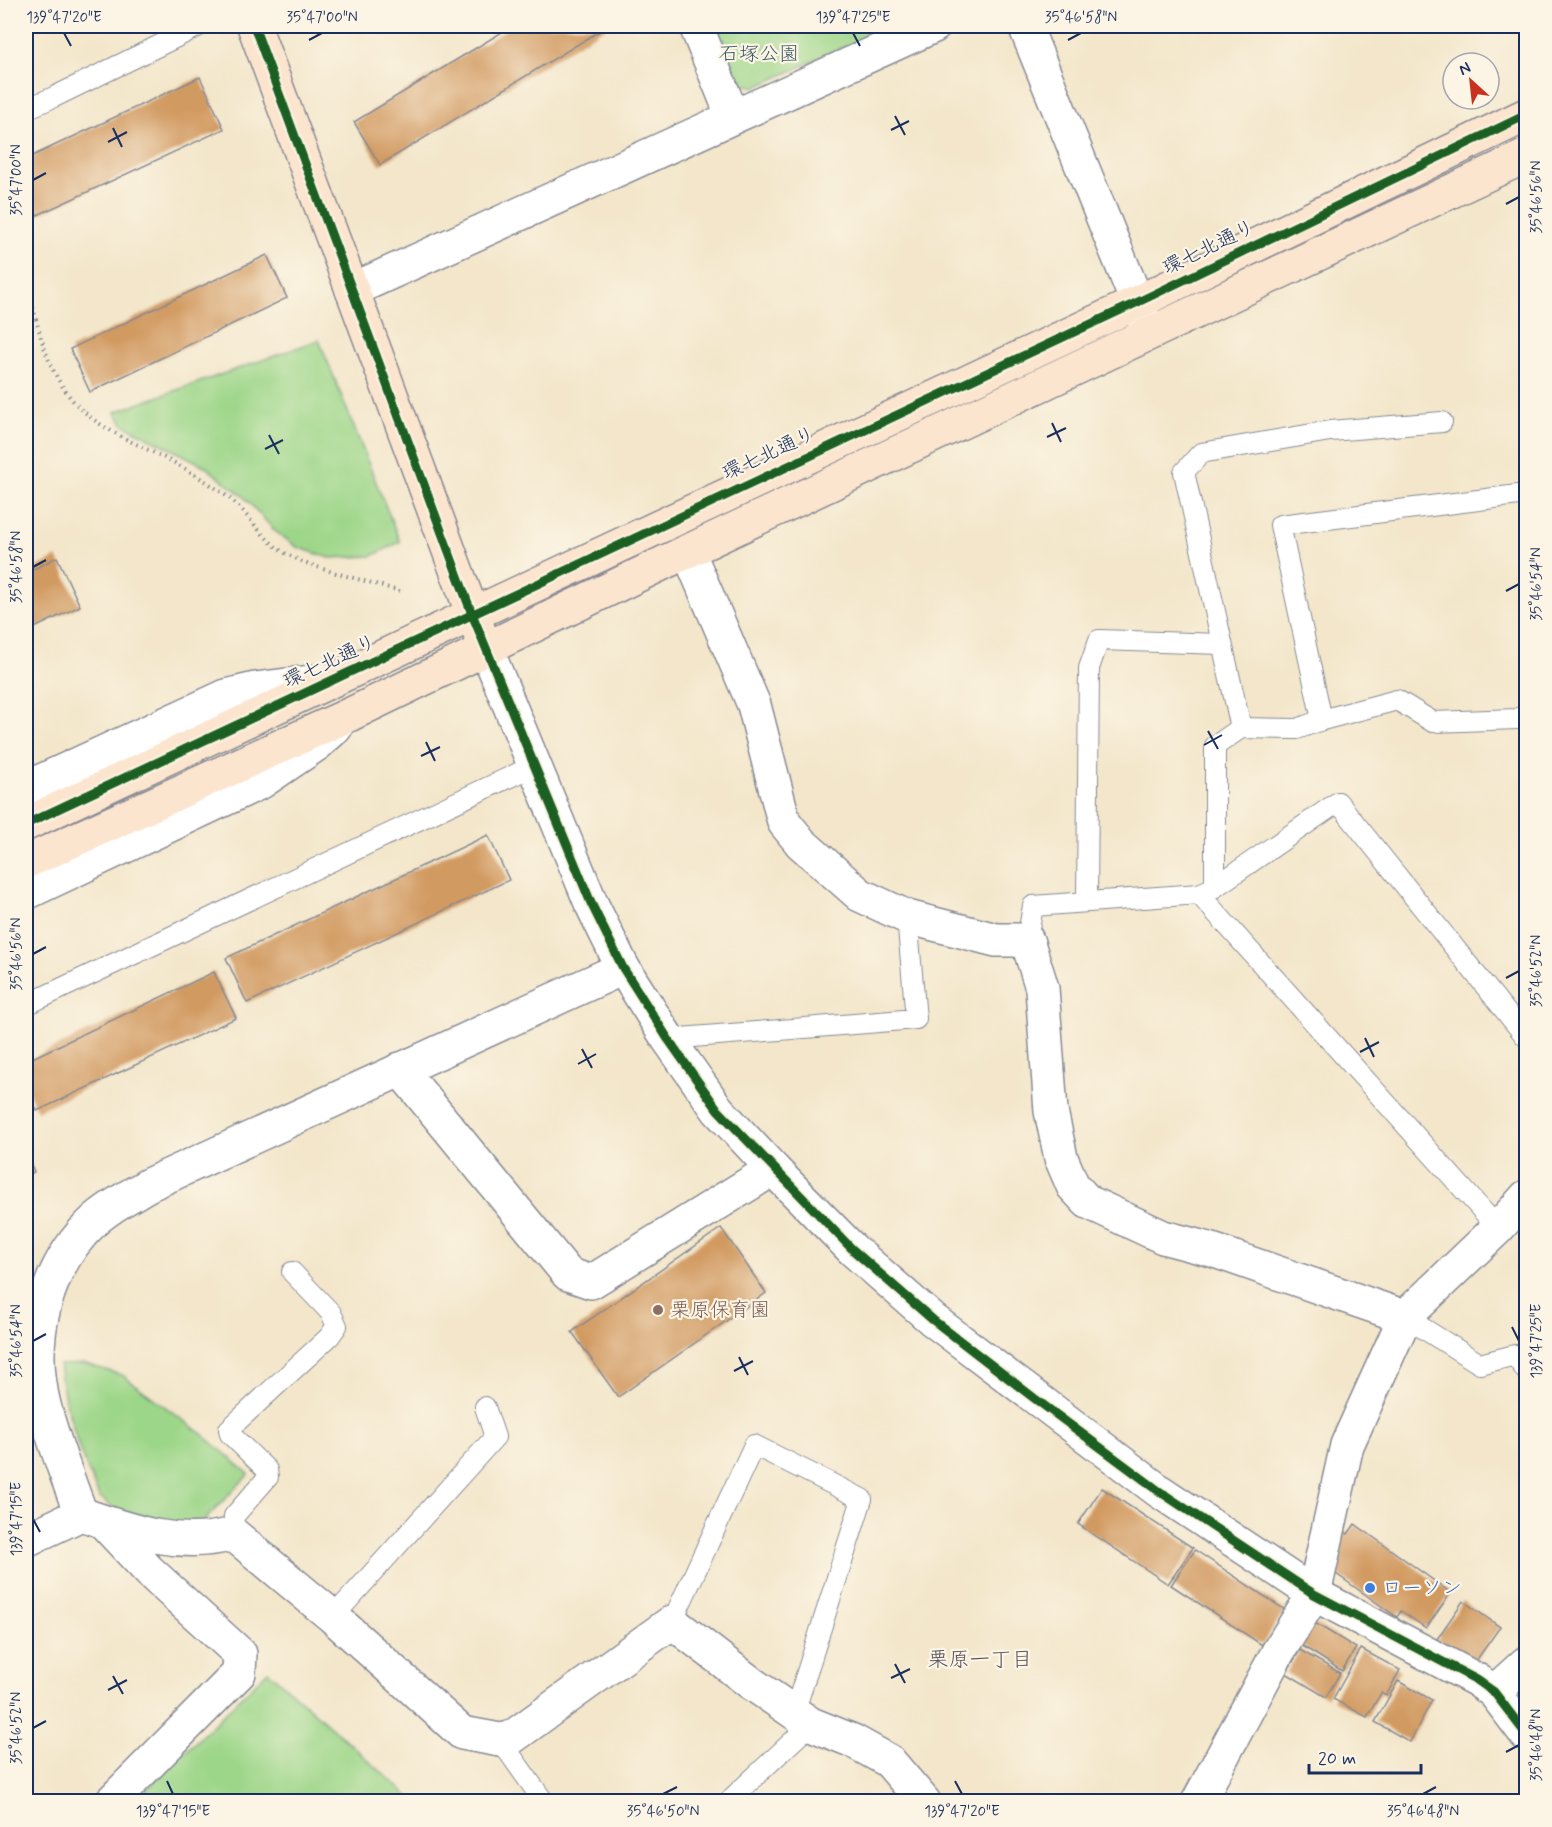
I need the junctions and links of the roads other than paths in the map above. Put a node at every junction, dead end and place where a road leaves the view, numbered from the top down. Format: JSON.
{"nodes":[{"id":1,"x":199,"y":26,"type":"edge"},
{"id":2,"x":254,"y":26,"type":"edge"},
{"id":3,"x":696,"y":26,"type":"edge"},
{"id":4,"x":934,"y":26,"type":"edge"},
{"id":5,"x":1025,"y":26,"type":"edge"},
{"id":6,"x":26,"y":108,"type":"edge"},
{"id":7,"x":1527,"y":115,"type":"edge"},
{"id":8,"x":733,"y":117,"type":"junction"},
{"id":9,"x":1527,"y":156,"type":"edge"},
{"id":10,"x":352,"y":290,"type":"junction"},
{"id":11,"x":1138,"y":302,"type":"junction"},
{"id":12,"x":1150,"y":334,"type":"junction"},
{"id":13,"x":1442,"y":423,"type":"dead end"},
{"id":14,"x":1527,"y":494,"type":"edge"},
{"id":15,"x":688,"y":551,"type":"junction"},
{"id":16,"x":472,"y":614,"type":"junction"},
{"id":17,"x":1222,"y":644,"type":"junction"},
{"id":18,"x":486,"y":648,"type":"junction"},
{"id":19,"x":335,"y":679,"type":"junction"},
{"id":20,"x":351,"y":714,"type":"junction"},
{"id":21,"x":1527,"y":714,"type":"edge"},
{"id":22,"x":1322,"y":720,"type":"junction"},
{"id":23,"x":1241,"y":728,"type":"junction"},
{"id":24,"x":533,"y":766,"type":"junction"},
{"id":25,"x":26,"y":788,"type":"edge"},
{"id":26,"x":26,"y":824,"type":"edge"},
{"id":27,"x":26,"y":862,"type":"edge"},
{"id":28,"x":1207,"y":890,"type":"junction"},
{"id":29,"x":26,"y":893,"type":"edge"},
{"id":30,"x":1087,"y":902,"type":"junction"},
{"id":31,"x":907,"y":916,"type":"junction"},
{"id":32,"x":1027,"y":940,"type":"junction"},
{"id":33,"x":623,"y":968,"type":"junction"},
{"id":34,"x":26,"y":1005,"type":"edge"},
{"id":35,"x":1527,"y":1037,"type":"edge"},
{"id":36,"x":668,"y":1039,"type":"junction"},
{"id":37,"x":400,"y":1069,"type":"junction"},
{"id":38,"x":773,"y":1169,"type":"junction"},
{"id":39,"x":1527,"y":1197,"type":"edge"},
{"id":40,"x":1498,"y":1228,"type":"junction"},
{"id":41,"x":292,"y":1272,"type":"dead end"},
{"id":42,"x":1405,"y":1317,"type":"junction"},
{"id":43,"x":1527,"y":1371,"type":"edge"},
{"id":44,"x":485,"y":1407,"type":"dead end"},
{"id":45,"x":92,"y":1518,"type":"junction"},
{"id":46,"x":233,"y":1534,"type":"junction"},
{"id":47,"x":26,"y":1540,"type":"edge"},
{"id":48,"x":1314,"y":1594,"type":"junction"},
{"id":49,"x":333,"y":1617,"type":"junction"},
{"id":50,"x":672,"y":1622,"type":"junction"},
{"id":51,"x":1527,"y":1663,"type":"edge"},
{"id":52,"x":1494,"y":1692,"type":"junction"},
{"id":53,"x":802,"y":1719,"type":"junction"},
{"id":54,"x":1527,"y":1734,"type":"edge"},
{"id":55,"x":500,"y":1740,"type":"junction"},
{"id":56,"x":111,"y":1802,"type":"edge"},
{"id":57,"x":544,"y":1802,"type":"edge"},
{"id":58,"x":732,"y":1802,"type":"edge"},
{"id":59,"x":924,"y":1802,"type":"edge"},
{"id":60,"x":1198,"y":1802,"type":"edge"}],
"edges":[{"from":1,"to":6,"type":"lane"},
{"from":2,"to":10,"type":"street"},
{"from":3,"to":8,"type":"street"},
{"from":4,"to":8,"type":"street"},
{"from":5,"to":11,"type":"street"},
{"from":7,"to":11,"type":"street","name":"環七北通り"},
{"from":8,"to":10,"type":"street"},
{"from":9,"to":12,"type":"street"},
{"from":10,"to":16,"type":"street"},
{"from":11,"to":12,"type":"street"},
{"from":11,"to":16,"type":"street","name":"環七北通り"},
{"from":12,"to":15,"type":"street"},
{"from":13,"to":17,"type":"lane"},
{"from":14,"to":22,"type":"lane"},
{"from":15,"to":18,"type":"street"},
{"from":15,"to":31,"type":"street"},
{"from":16,"to":18,"type":"street"},
{"from":16,"to":19,"type":"street","name":"環七北通り"},
{"from":17,"to":23,"type":"lane"},
{"from":17,"to":30,"type":"lane"},
{"from":18,"to":20,"type":"street"},
{"from":18,"to":24,"type":"street"},
{"from":19,"to":25,"type":"street"},
{"from":19,"to":26,"type":"street","name":"環七北通り"},
{"from":20,"to":27,"type":"street"},
{"from":20,"to":29,"type":"street"},
{"from":21,"to":22,"type":"lane"},
{"from":22,"to":23,"type":"lane"},
{"from":23,"to":28,"type":"lane"},
{"from":24,"to":33,"type":"street"},
{"from":24,"to":34,"type":"lane"},
{"from":28,"to":30,"type":"lane"},
{"from":28,"to":35,"type":"lane"},
{"from":28,"to":40,"type":"lane"},
{"from":30,"to":32,"type":"lane"},
{"from":31,"to":32,"type":"street"},
{"from":31,"to":36,"type":"lane"},
{"from":32,"to":42,"type":"street"},
{"from":33,"to":36,"type":"street"},
{"from":33,"to":37,"type":"street"},
{"from":36,"to":38,"type":"street"},
{"from":37,"to":38,"type":"street"},
{"from":37,"to":45,"type":"street"},
{"from":38,"to":48,"type":"street"},
{"from":39,"to":40,"type":"street"},
{"from":40,"to":42,"type":"street"},
{"from":41,"to":46,"type":"lane"},
{"from":42,"to":43,"type":"lane"},
{"from":42,"to":48,"type":"street"},
{"from":44,"to":49,"type":"lane"},
{"from":45,"to":46,"type":"street"},
{"from":45,"to":47,"type":"street"},
{"from":45,"to":56,"type":"street"},
{"from":46,"to":49,"type":"street"},
{"from":48,"to":52,"type":"street"},
{"from":48,"to":60,"type":"street"},
{"from":49,"to":55,"type":"street"},
{"from":50,"to":53,"type":"street"},
{"from":50,"to":53,"type":"lane"},
{"from":50,"to":55,"type":"street"},
{"from":51,"to":52,"type":"street"},
{"from":52,"to":54,"type":"street"},
{"from":53,"to":58,"type":"lane"},
{"from":53,"to":59,"type":"street"},
{"from":55,"to":57,"type":"lane"}]}
